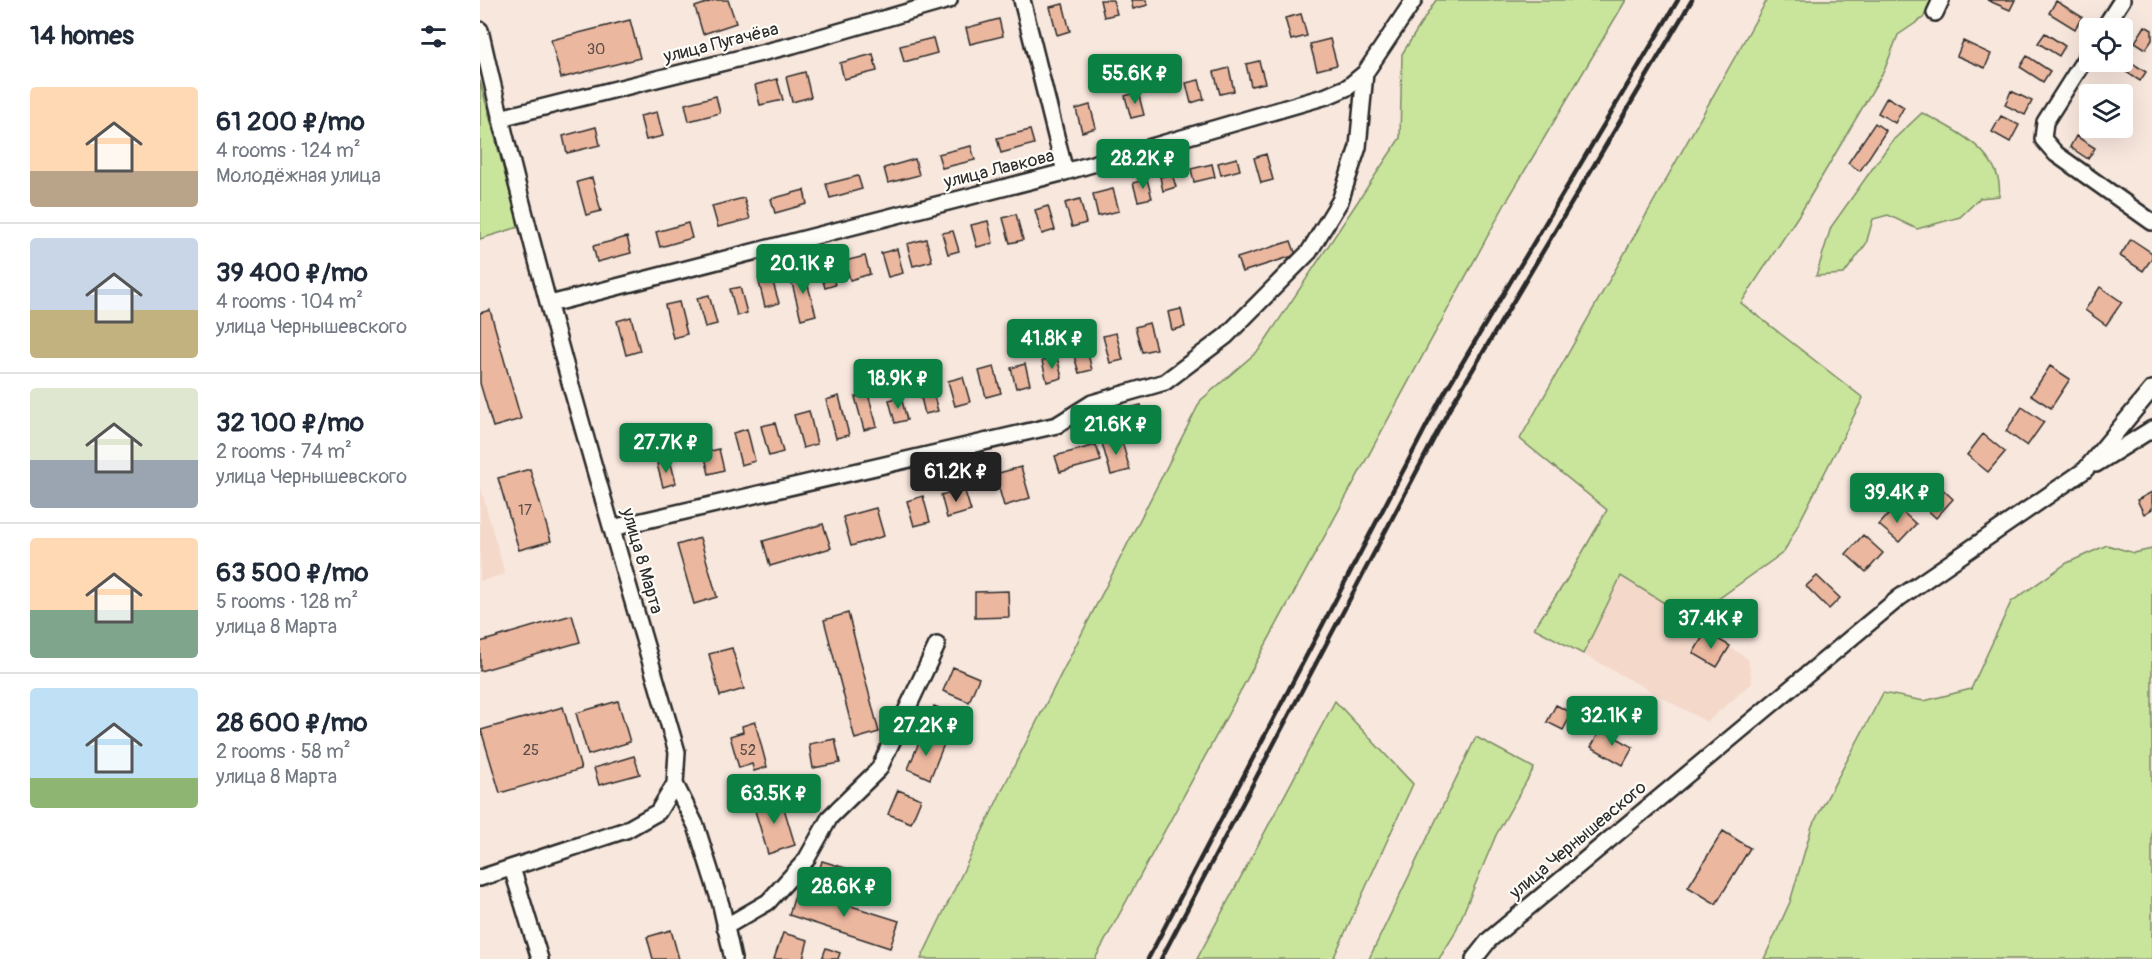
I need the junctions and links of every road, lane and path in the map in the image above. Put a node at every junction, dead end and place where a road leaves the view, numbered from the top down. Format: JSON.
{"nodes":[{"id":1,"x":949,"y":0,"type":"edge"},
{"id":2,"x":1022,"y":0,"type":"edge"},
{"id":3,"x":1414,"y":0,"type":"edge"},
{"id":4,"x":2122,"y":0,"type":"edge"},
{"id":5,"x":2110,"y":18,"type":"edge"},
{"id":6,"x":480,"y":30,"type":"edge"},
{"id":7,"x":2079,"y":68,"type":"edge"},
{"id":8,"x":1365,"y":73,"type":"junction"},
{"id":9,"x":500,"y":118,"type":"junction"},
{"id":10,"x":1065,"y":172,"type":"junction"},
{"id":11,"x":2152,"y":222,"type":"edge"},
{"id":12,"x":550,"y":304,"type":"junction"},
{"id":13,"x":2152,"y":389,"type":"edge"},
{"id":14,"x":2152,"y":429,"type":"edge"},
{"id":15,"x":2085,"y":470,"type":"junction"},
{"id":16,"x":612,"y":528,"type":"junction"},
{"id":17,"x":938,"y":645,"type":"dead end"},
{"id":18,"x":675,"y":784,"type":"junction"},
{"id":19,"x":512,"y":868,"type":"junction"},
{"id":20,"x":480,"y":878,"type":"edge"},
{"id":21,"x":725,"y":927,"type":"junction"},
{"id":22,"x":540,"y":959,"type":"edge"},
{"id":23,"x":733,"y":959,"type":"edge"},
{"id":24,"x":1474,"y":959,"type":"edge"}],
"edges":[{"from":1,"to":9,"type":"street","name":"улица Пугачёва"},
{"from":2,"to":10,"type":"street"},
{"from":3,"to":8,"type":"street","name":"улица Лавкова"},
{"from":4,"to":5,"type":"street"},
{"from":6,"to":9,"type":"street","name":"улица 8 Марта"},
{"from":7,"to":11,"type":"street"},
{"from":8,"to":10,"type":"street","name":"улица Лавкова"},
{"from":8,"to":16,"type":"street"},
{"from":9,"to":12,"type":"street","name":"улица 8 Марта"},
{"from":10,"to":12,"type":"street","name":"улица Лавкова"},
{"from":12,"to":16,"type":"street","name":"улица 8 Марта"},
{"from":13,"to":15,"type":"street","name":"улица Чернышевского"},
{"from":14,"to":15,"type":"street"},
{"from":15,"to":24,"type":"street","name":"улица Чернышевского"},
{"from":16,"to":18,"type":"street","name":"улица 8 Марта"},
{"from":17,"to":21,"type":"street"},
{"from":18,"to":19,"type":"street"},
{"from":18,"to":21,"type":"street"},
{"from":19,"to":20,"type":"street"},
{"from":19,"to":22,"type":"street"},
{"from":21,"to":23,"type":"street"}]}
